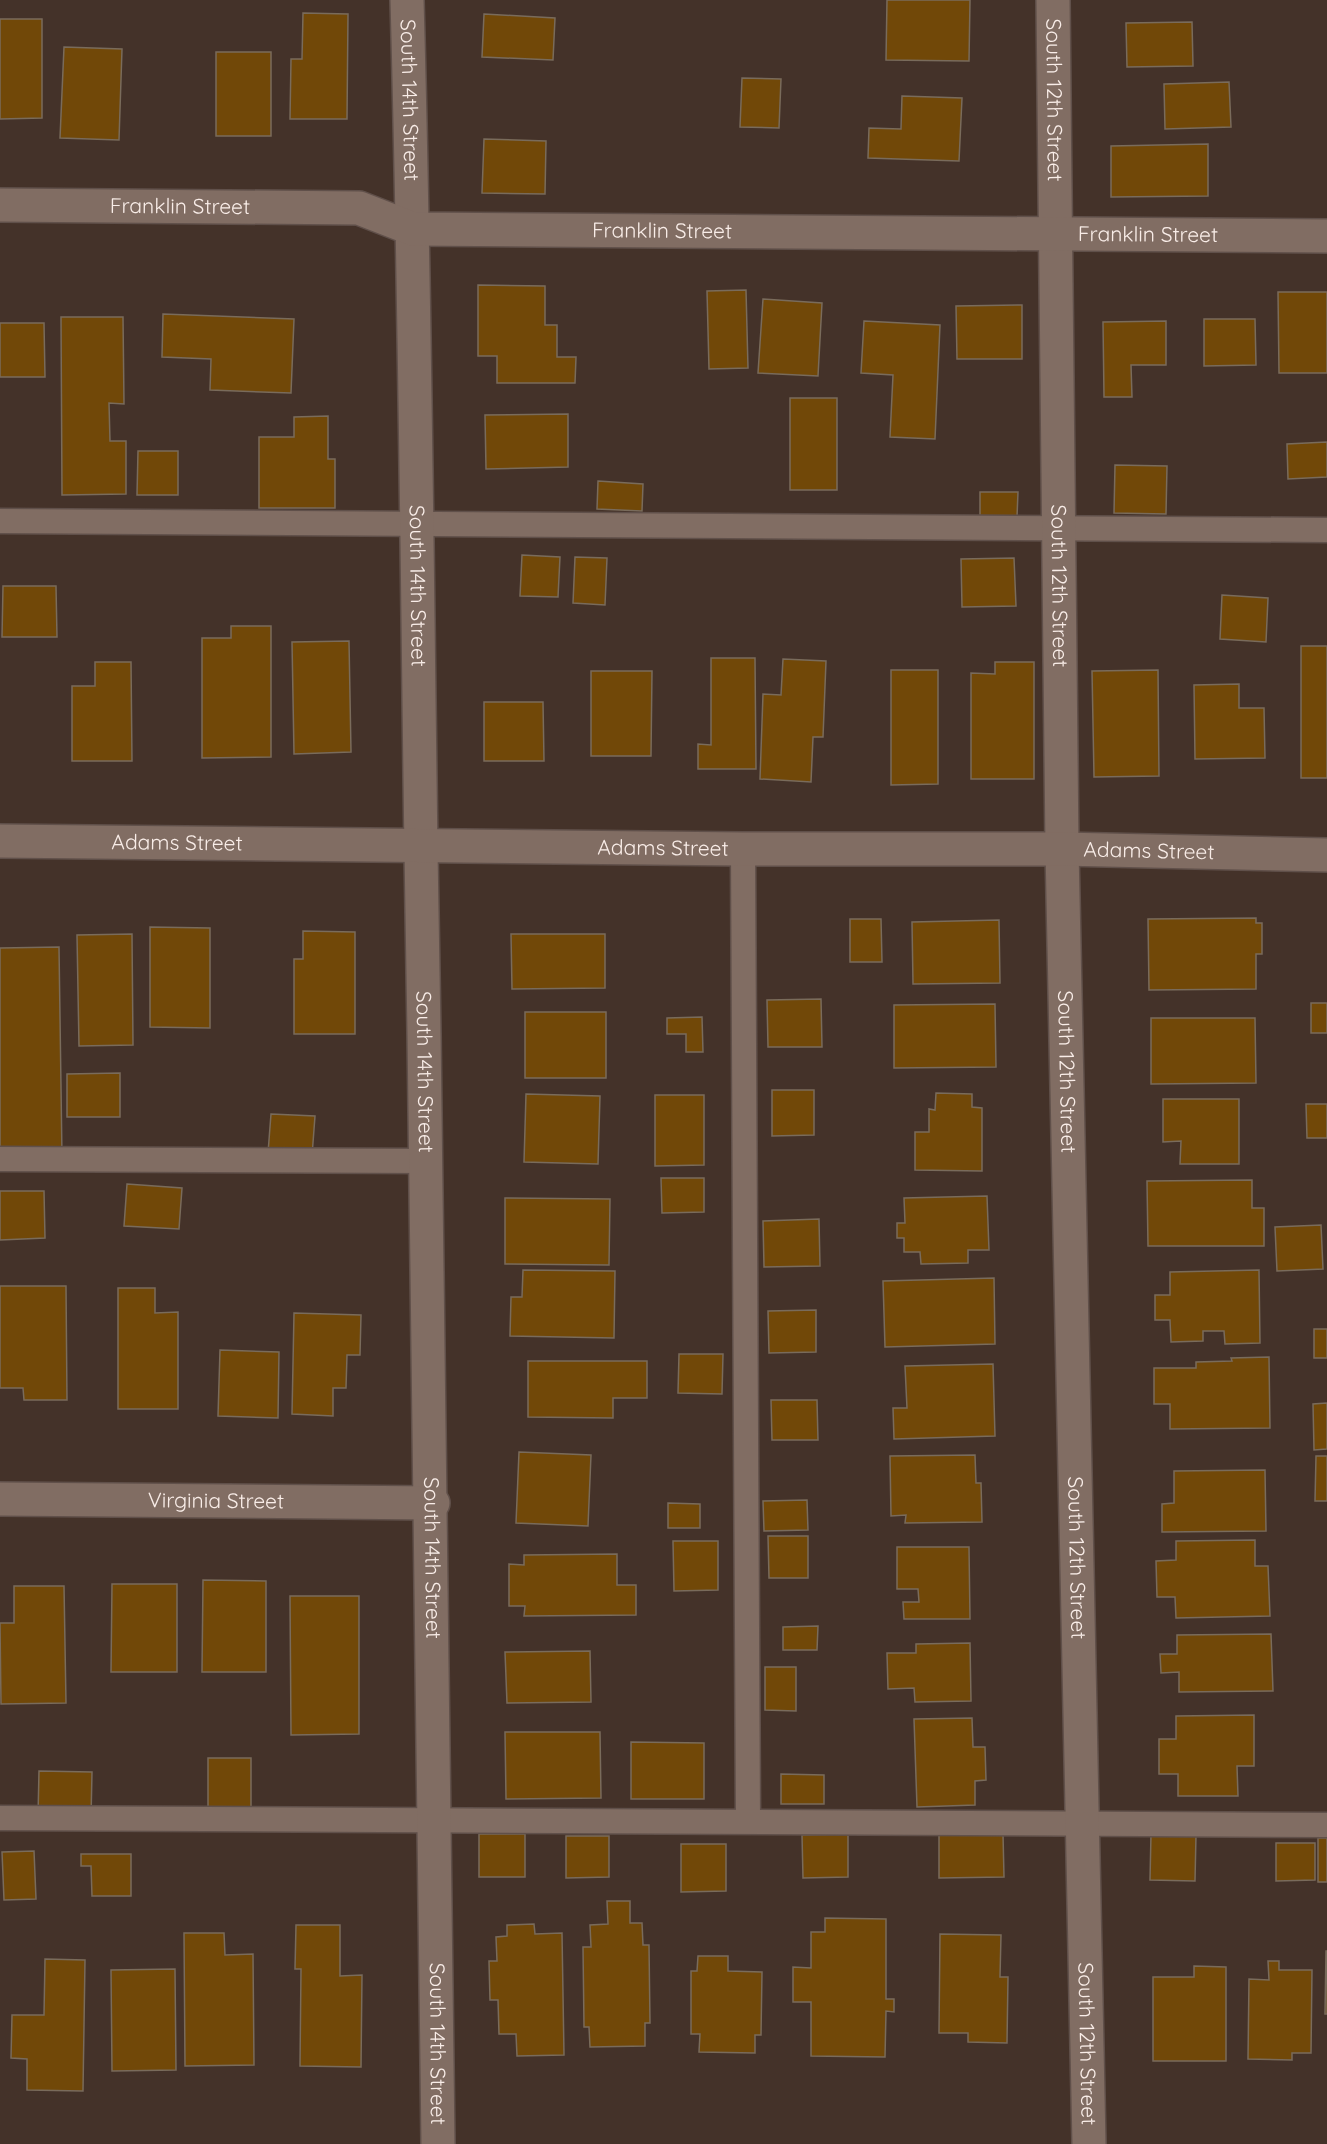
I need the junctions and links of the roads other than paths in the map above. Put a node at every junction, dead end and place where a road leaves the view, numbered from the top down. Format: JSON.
{"nodes":[{"id":1,"x":406,"y":0,"type":"edge"},
{"id":2,"x":1053,"y":0,"type":"edge"},
{"id":3,"x":0,"y":205,"type":"edge"},
{"id":4,"x":413,"y":229,"type":"junction"},
{"id":5,"x":1056,"y":232,"type":"junction"},
{"id":6,"x":1327,"y":236,"type":"edge"},
{"id":7,"x":0,"y":521,"type":"edge"},
{"id":8,"x":417,"y":524,"type":"junction"},
{"id":9,"x":1058,"y":528,"type":"junction"},
{"id":10,"x":1327,"y":530,"type":"edge"},
{"id":11,"x":0,"y":841,"type":"edge"},
{"id":12,"x":421,"y":846,"type":"junction"},
{"id":13,"x":743,"y":849,"type":"junction"},
{"id":14,"x":1062,"y":849,"type":"junction"},
{"id":15,"x":1327,"y":855,"type":"edge"},
{"id":16,"x":0,"y":1158,"type":"edge"},
{"id":17,"x":427,"y":1161,"type":"junction"},
{"id":18,"x":0,"y":1499,"type":"edge"},
{"id":19,"x":433,"y":1503,"type":"junction"},
{"id":20,"x":0,"y":1818,"type":"edge"},
{"id":21,"x":435,"y":1821,"type":"junction"},
{"id":22,"x":748,"y":1822,"type":"junction"},
{"id":23,"x":1082,"y":1824,"type":"junction"},
{"id":24,"x":1327,"y":1825,"type":"edge"},
{"id":25,"x":438,"y":2144,"type":"edge"},
{"id":26,"x":1089,"y":2144,"type":"edge"}],
"edges":[{"from":1,"to":4,"type":"street","name":"South 14th Street"},
{"from":2,"to":5,"type":"street","name":"South 12th Street"},
{"from":3,"to":4,"type":"street","name":"Franklin Street"},
{"from":4,"to":5,"type":"street","name":"Franklin Street"},
{"from":4,"to":8,"type":"street","name":"South 14th Street"},
{"from":5,"to":6,"type":"street","name":"Franklin Street"},
{"from":5,"to":9,"type":"street","name":"South 12th Street"},
{"from":7,"to":8,"type":"lane"},
{"from":8,"to":9,"type":"lane"},
{"from":8,"to":12,"type":"street","name":"South 14th Street"},
{"from":9,"to":10,"type":"lane"},
{"from":9,"to":14,"type":"street","name":"South 12th Street"},
{"from":11,"to":12,"type":"street","name":"Adams Street"},
{"from":12,"to":13,"type":"street","name":"Adams Street"},
{"from":12,"to":17,"type":"street","name":"South 14th Street"},
{"from":13,"to":14,"type":"street","name":"Adams Street"},
{"from":13,"to":22,"type":"lane"},
{"from":14,"to":15,"type":"street","name":"Adams Street"},
{"from":14,"to":23,"type":"street","name":"South 12th Street"},
{"from":16,"to":17,"type":"lane"},
{"from":17,"to":19,"type":"street","name":"South 14th Street"},
{"from":18,"to":19,"type":"street","name":"Virginia Street"},
{"from":19,"to":21,"type":"street","name":"South 14th Street"},
{"from":20,"to":21,"type":"lane"},
{"from":21,"to":22,"type":"lane"},
{"from":21,"to":25,"type":"street","name":"South 14th Street"},
{"from":22,"to":23,"type":"lane"},
{"from":23,"to":24,"type":"lane"},
{"from":23,"to":26,"type":"street","name":"South 12th Street"}]}
